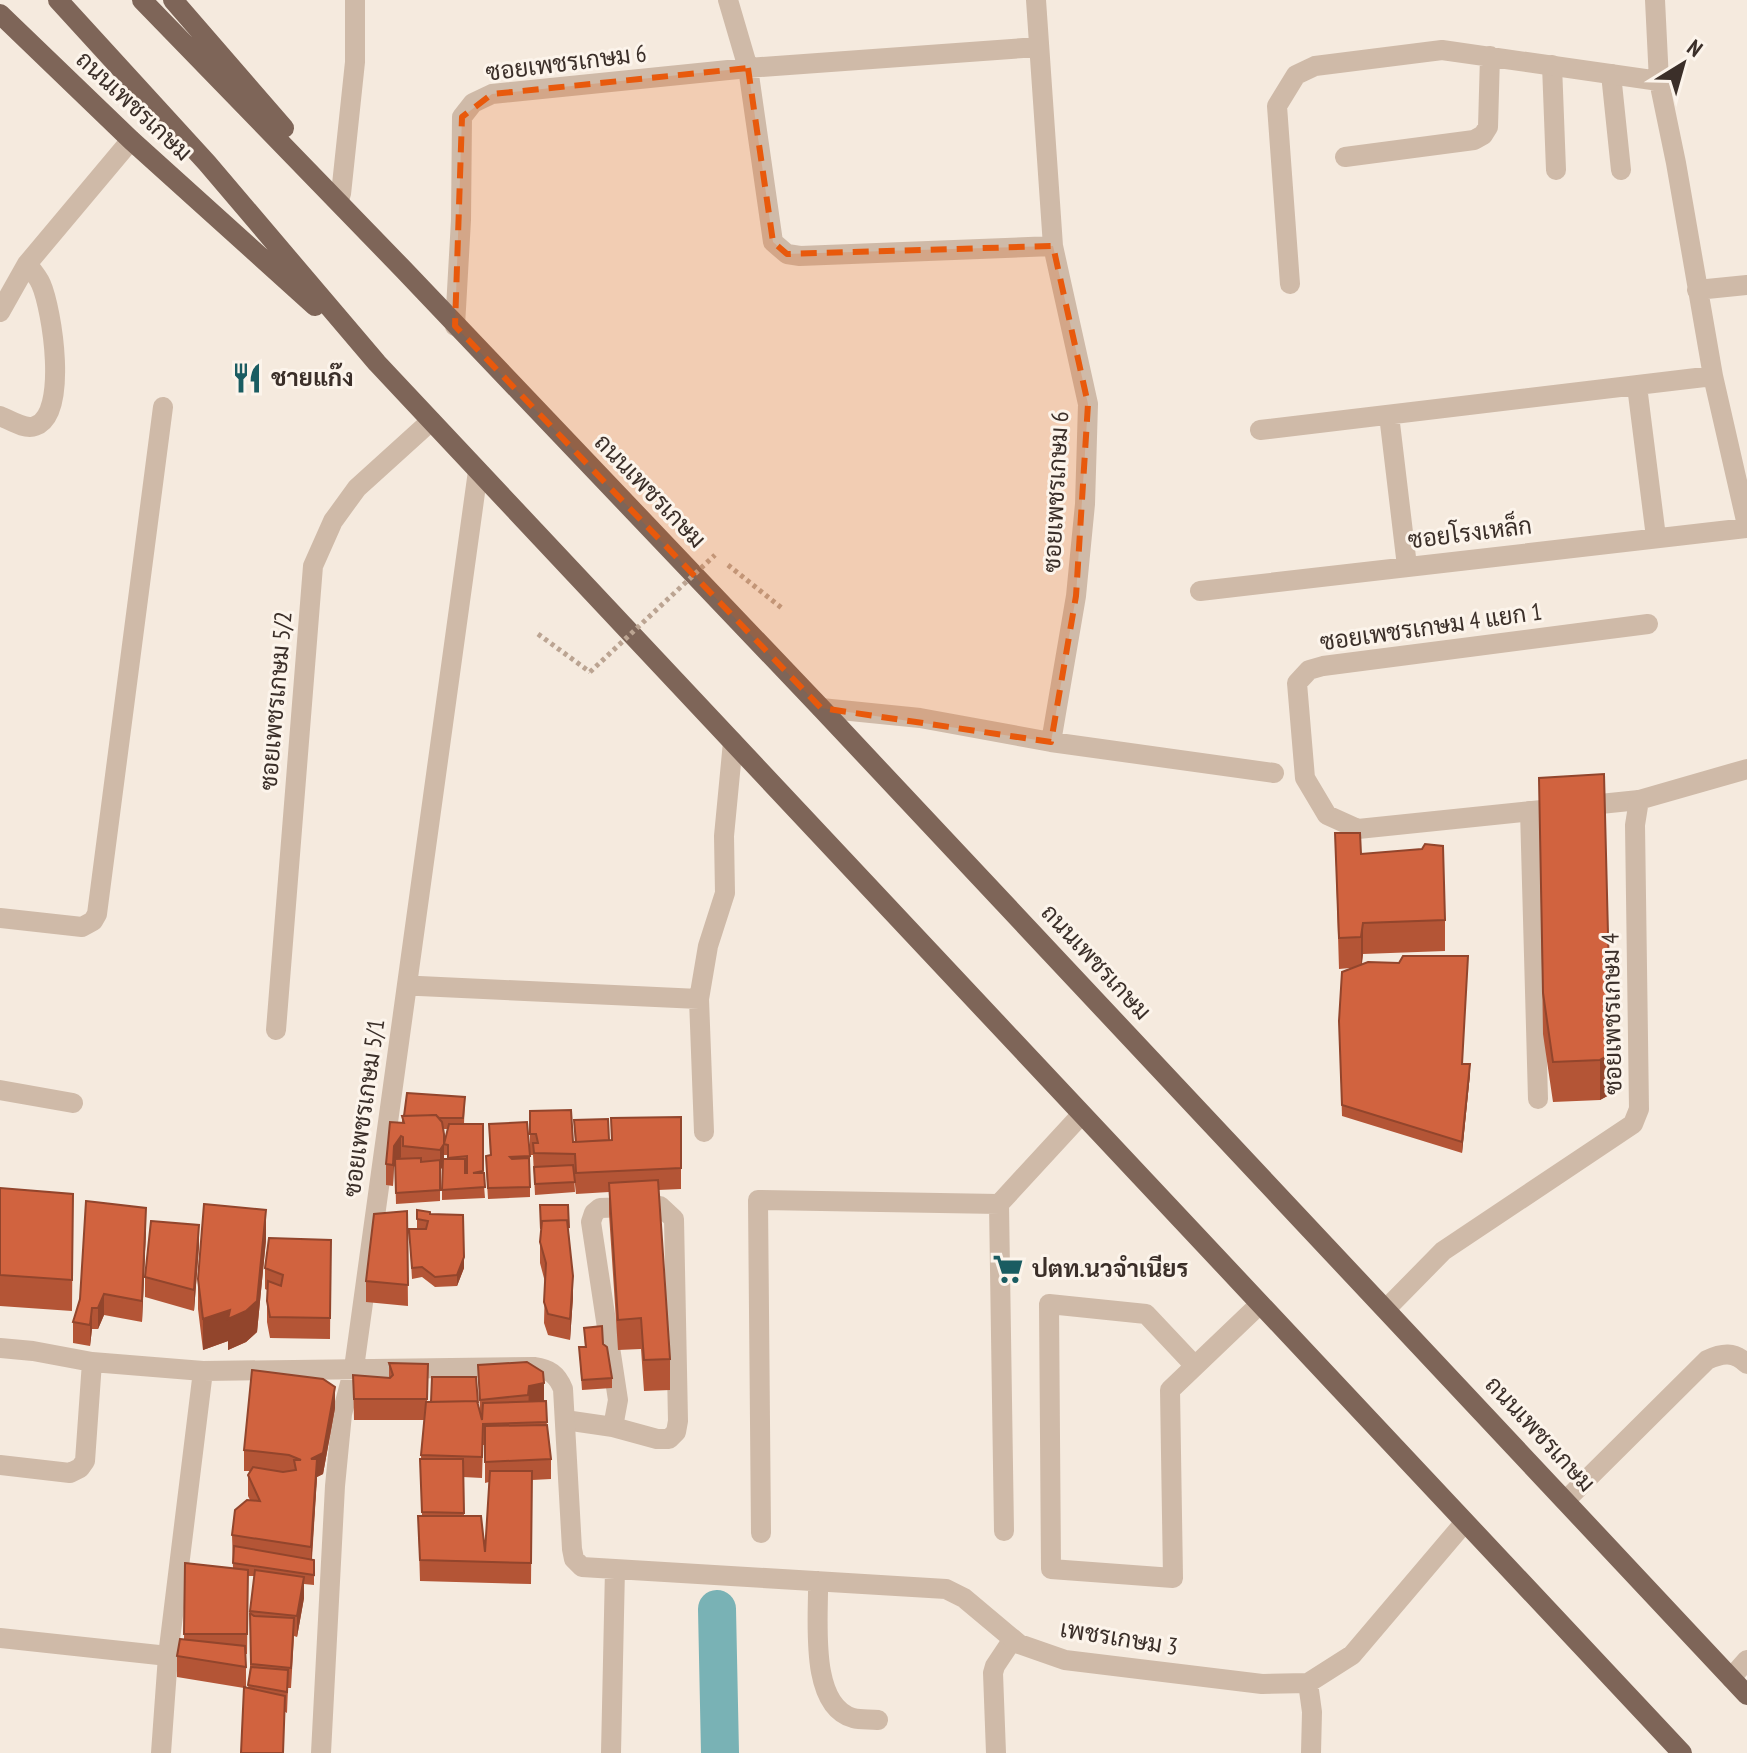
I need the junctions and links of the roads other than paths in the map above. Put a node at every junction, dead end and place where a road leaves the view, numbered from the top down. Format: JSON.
{"nodes":[{"id":1,"x":58,"y":0,"type":"edge"},
{"id":2,"x":142,"y":0,"type":"edge"},
{"id":3,"x":173,"y":0,"type":"edge"},
{"id":4,"x":355,"y":0,"type":"edge"},
{"id":5,"x":728,"y":0,"type":"edge"},
{"id":6,"x":1036,"y":0,"type":"edge"},
{"id":7,"x":1655,"y":0,"type":"edge"},
{"id":8,"x":0,"y":14,"type":"edge"},
{"id":9,"x":1038,"y":47,"type":"junction"},
{"id":10,"x":1490,"y":56,"type":"junction"},
{"id":11,"x":1552,"y":65,"type":"junction"},
{"id":12,"x":748,"y":68,"type":"junction"},
{"id":13,"x":1611,"y":74,"type":"junction"},
{"id":14,"x":1659,"y":81,"type":"junction"},
{"id":15,"x":131,"y":140,"type":"junction"},
{"id":16,"x":1345,"y":157,"type":"dead end"},
{"id":17,"x":1556,"y":170,"type":"dead end"},
{"id":18,"x":1621,"y":170,"type":"dead end"},
{"id":19,"x":341,"y":194,"type":"junction"},
{"id":20,"x":1053,"y":246,"type":"junction"},
{"id":21,"x":27,"y":264,"type":"junction"},
{"id":22,"x":403,"y":269,"type":"junction"},
{"id":23,"x":1290,"y":284,"type":"dead end"},
{"id":24,"x":1747,"y":285,"type":"edge"},
{"id":25,"x":1697,"y":290,"type":"junction"},
{"id":26,"x":0,"y":312,"type":"edge"},
{"id":27,"x":455,"y":326,"type":"junction"},
{"id":28,"x":377,"y":363,"type":"junction"},
{"id":29,"x":1713,"y":376,"type":"junction"},
{"id":30,"x":1637,"y":386,"type":"junction"},
{"id":31,"x":163,"y":407,"type":"dead end"},
{"id":32,"x":1389,"y":415,"type":"junction"},
{"id":33,"x":0,"y":416,"type":"edge"},
{"id":34,"x":431,"y":421,"type":"junction"},
{"id":35,"x":1260,"y":430,"type":"dead end"},
{"id":36,"x":478,"y":471,"type":"junction"},
{"id":37,"x":1747,"y":527,"type":"edge"},
{"id":38,"x":1656,"y":537,"type":"junction"},
{"id":39,"x":1407,"y":566,"type":"junction"},
{"id":40,"x":1200,"y":591,"type":"dead end"},
{"id":41,"x":1648,"y":624,"type":"dead end"},
{"id":42,"x":821,"y":708,"type":"junction"},
{"id":43,"x":733,"y":742,"type":"junction"},
{"id":44,"x":1051,"y":742,"type":"junction"},
{"id":45,"x":1747,"y":769,"type":"edge"},
{"id":46,"x":1274,"y":773,"type":"dead end"},
{"id":47,"x":1639,"y":800,"type":"junction"},
{"id":48,"x":1530,"y":811,"type":"junction"},
{"id":49,"x":0,"y":918,"type":"edge"},
{"id":50,"x":419,"y":986,"type":"dead end"},
{"id":51,"x":699,"y":999,"type":"junction"},
{"id":52,"x":276,"y":1030,"type":"dead end"},
{"id":53,"x":0,"y":1090,"type":"edge"},
{"id":54,"x":1538,"y":1099,"type":"dead end"},
{"id":55,"x":73,"y":1103,"type":"dead end"},
{"id":56,"x":1081,"y":1115,"type":"junction"},
{"id":57,"x":704,"y":1132,"type":"dead end"},
{"id":58,"x":999,"y":1204,"type":"junction"},
{"id":59,"x":1260,"y":1304,"type":"junction"},
{"id":60,"x":1386,"y":1309,"type":"junction"},
{"id":61,"x":0,"y":1348,"type":"edge"},
{"id":62,"x":92,"y":1362,"type":"junction"},
{"id":63,"x":1747,"y":1364,"type":"edge"},
{"id":64,"x":1195,"y":1366,"type":"junction"},
{"id":65,"x":354,"y":1368,"type":"junction"},
{"id":66,"x":203,"y":1371,"type":"junction"},
{"id":67,"x":565,"y":1420,"type":"junction"},
{"id":68,"x":613,"y":1427,"type":"junction"},
{"id":69,"x":0,"y":1465,"type":"edge"},
{"id":70,"x":1566,"y":1500,"type":"junction"},
{"id":71,"x":1465,"y":1522,"type":"junction"},
{"id":72,"x":1004,"y":1531,"type":"dead end"},
{"id":73,"x":761,"y":1533,"type":"dead end"},
{"id":74,"x":615,"y":1569,"type":"junction"},
{"id":75,"x":818,"y":1581,"type":"junction"},
{"id":76,"x":0,"y":1638,"type":"edge"},
{"id":77,"x":1013,"y":1639,"type":"junction"},
{"id":78,"x":168,"y":1656,"type":"junction"},
{"id":79,"x":1747,"y":1660,"type":"edge"},
{"id":80,"x":1731,"y":1678,"type":"junction"},
{"id":81,"x":1308,"y":1683,"type":"junction"},
{"id":82,"x":1747,"y":1695,"type":"edge"},
{"id":83,"x":878,"y":1720,"type":"dead end"},
{"id":84,"x":161,"y":1753,"type":"edge"},
{"id":85,"x":321,"y":1753,"type":"edge"},
{"id":86,"x":611,"y":1753,"type":"edge"},
{"id":87,"x":996,"y":1753,"type":"edge"},
{"id":88,"x":1311,"y":1753,"type":"edge"},
{"id":89,"x":1682,"y":1753,"type":"edge"}],
"edges":[{"from":1,"to":28,"type":"main road","name":"ถนนเพชรเกษม"},
{"from":2,"to":22,"type":"main road","name":"ถนนเพชรเกษม"},
{"from":3,"to":19,"type":"main road","name":"ถนนเพชรเกษม"},
{"from":4,"to":19,"type":"street"},
{"from":5,"to":12,"type":"street"},
{"from":6,"to":9,"type":"street","name":"ซอยเพชรเกษม 6"},
{"from":7,"to":14,"type":"street"},
{"from":8,"to":15,"type":"main road","name":"ถนนเพชรเกษม"},
{"from":9,"to":12,"type":"street","name":"ซอยเพชรเกษม 6"},
{"from":9,"to":20,"type":"street","name":"ซอยเพชรเกษม 6"},
{"from":10,"to":11,"type":"street"},
{"from":10,"to":16,"type":"street"},
{"from":10,"to":23,"type":"street"},
{"from":11,"to":13,"type":"street"},
{"from":11,"to":17,"type":"street"},
{"from":12,"to":20,"type":"street"},
{"from":12,"to":27,"type":"street","name":"ซอยเพชรเกษม 6"},
{"from":13,"to":14,"type":"street"},
{"from":13,"to":18,"type":"street"},
{"from":14,"to":25,"type":"street"},
{"from":15,"to":21,"type":"street"},
{"from":15,"to":28,"type":"main road","name":"ถนนเพชรเกษม"},
{"from":19,"to":22,"type":"main road","name":"ถนนเพชรเกษม"},
{"from":20,"to":44,"type":"street","name":"ซอยเพชรเกษม 6"},
{"from":21,"to":26,"type":"street"},
{"from":21,"to":33,"type":"street"},
{"from":22,"to":27,"type":"main road","name":"ถนนเพชรเกษม"},
{"from":24,"to":25,"type":"street"},
{"from":25,"to":29,"type":"street"},
{"from":27,"to":42,"type":"main road","name":"ถนนเพชรเกษม"},
{"from":28,"to":34,"type":"main road","name":"ถนนเพชรเกษม"},
{"from":29,"to":30,"type":"street"},
{"from":29,"to":37,"type":"street"},
{"from":30,"to":32,"type":"street"},
{"from":30,"to":38,"type":"street"},
{"from":31,"to":49,"type":"street"},
{"from":32,"to":35,"type":"street"},
{"from":32,"to":39,"type":"street"},
{"from":34,"to":36,"type":"main road","name":"ถนนเพชรเกษม"},
{"from":34,"to":52,"type":"street","name":"ซอยเพชรเกษม 5/2"},
{"from":36,"to":43,"type":"main road","name":"ถนนเพชรเกษม"},
{"from":36,"to":65,"type":"street","name":"ซอยเพชรเกษม 5/1"},
{"from":37,"to":38,"type":"street","name":"ซอยโรงเหล็ก"},
{"from":38,"to":39,"type":"street","name":"ซอยโรงเหล็ก"},
{"from":39,"to":40,"type":"street","name":"ซอยโรงเหล็ก"},
{"from":41,"to":48,"type":"street","name":"ซอยเพชรเกษม 4 แยก 1"},
{"from":42,"to":44,"type":"street"},
{"from":42,"to":60,"type":"main road","name":"ถนนเพชรเกษม"},
{"from":43,"to":51,"type":"street"},
{"from":43,"to":56,"type":"main road","name":"ถนนเพชรเกษม"},
{"from":44,"to":46,"type":"street"},
{"from":45,"to":47,"type":"street"},
{"from":47,"to":48,"type":"street","name":"ซอยเพชรเกษม 4 แยก 1"},
{"from":47,"to":60,"type":"street","name":"ซอยเพชรเกษม 4"},
{"from":48,"to":54,"type":"street"},
{"from":50,"to":51,"type":"street"},
{"from":51,"to":57,"type":"street"},
{"from":53,"to":55,"type":"street"},
{"from":56,"to":58,"type":"street"},
{"from":56,"to":59,"type":"main road","name":"ถนนเพชรเกษม"},
{"from":58,"to":72,"type":"street"},
{"from":58,"to":73,"type":"street"},
{"from":59,"to":64,"type":"street"},
{"from":59,"to":71,"type":"main road","name":"ถนนเพชรเกษม"},
{"from":60,"to":70,"type":"main road","name":"ถนนเพชรเกษม"},
{"from":61,"to":62,"type":"street"},
{"from":62,"to":66,"type":"street"},
{"from":62,"to":69,"type":"street"},
{"from":63,"to":70,"type":"street"},
{"from":64,"to":64,"type":"street"},
{"from":65,"to":66,"type":"street"},
{"from":65,"to":67,"type":"street"},
{"from":65,"to":85,"type":"street","name":"ซอยเพชรเกษม 5/1"},
{"from":66,"to":78,"type":"street"},
{"from":67,"to":68,"type":"street"},
{"from":67,"to":74,"type":"street","name":"เพชรเกษม 3"},
{"from":68,"to":68,"type":"street"},
{"from":70,"to":80,"type":"main road","name":"ถนนเพชรเกษม"},
{"from":71,"to":81,"type":"street"},
{"from":71,"to":89,"type":"main road","name":"ถนนเพชรเกษม"},
{"from":74,"to":75,"type":"street","name":"เพชรเกษม 3"},
{"from":74,"to":86,"type":"street"},
{"from":75,"to":77,"type":"street","name":"เพชรเกษม 3"},
{"from":75,"to":83,"type":"street"},
{"from":76,"to":78,"type":"street"},
{"from":77,"to":81,"type":"street","name":"เพชรเกษม 3"},
{"from":77,"to":87,"type":"street"},
{"from":78,"to":84,"type":"street"},
{"from":79,"to":80,"type":"street"},
{"from":80,"to":82,"type":"main road","name":"ถนนเพชรเกษม"},
{"from":81,"to":88,"type":"street"}]}
